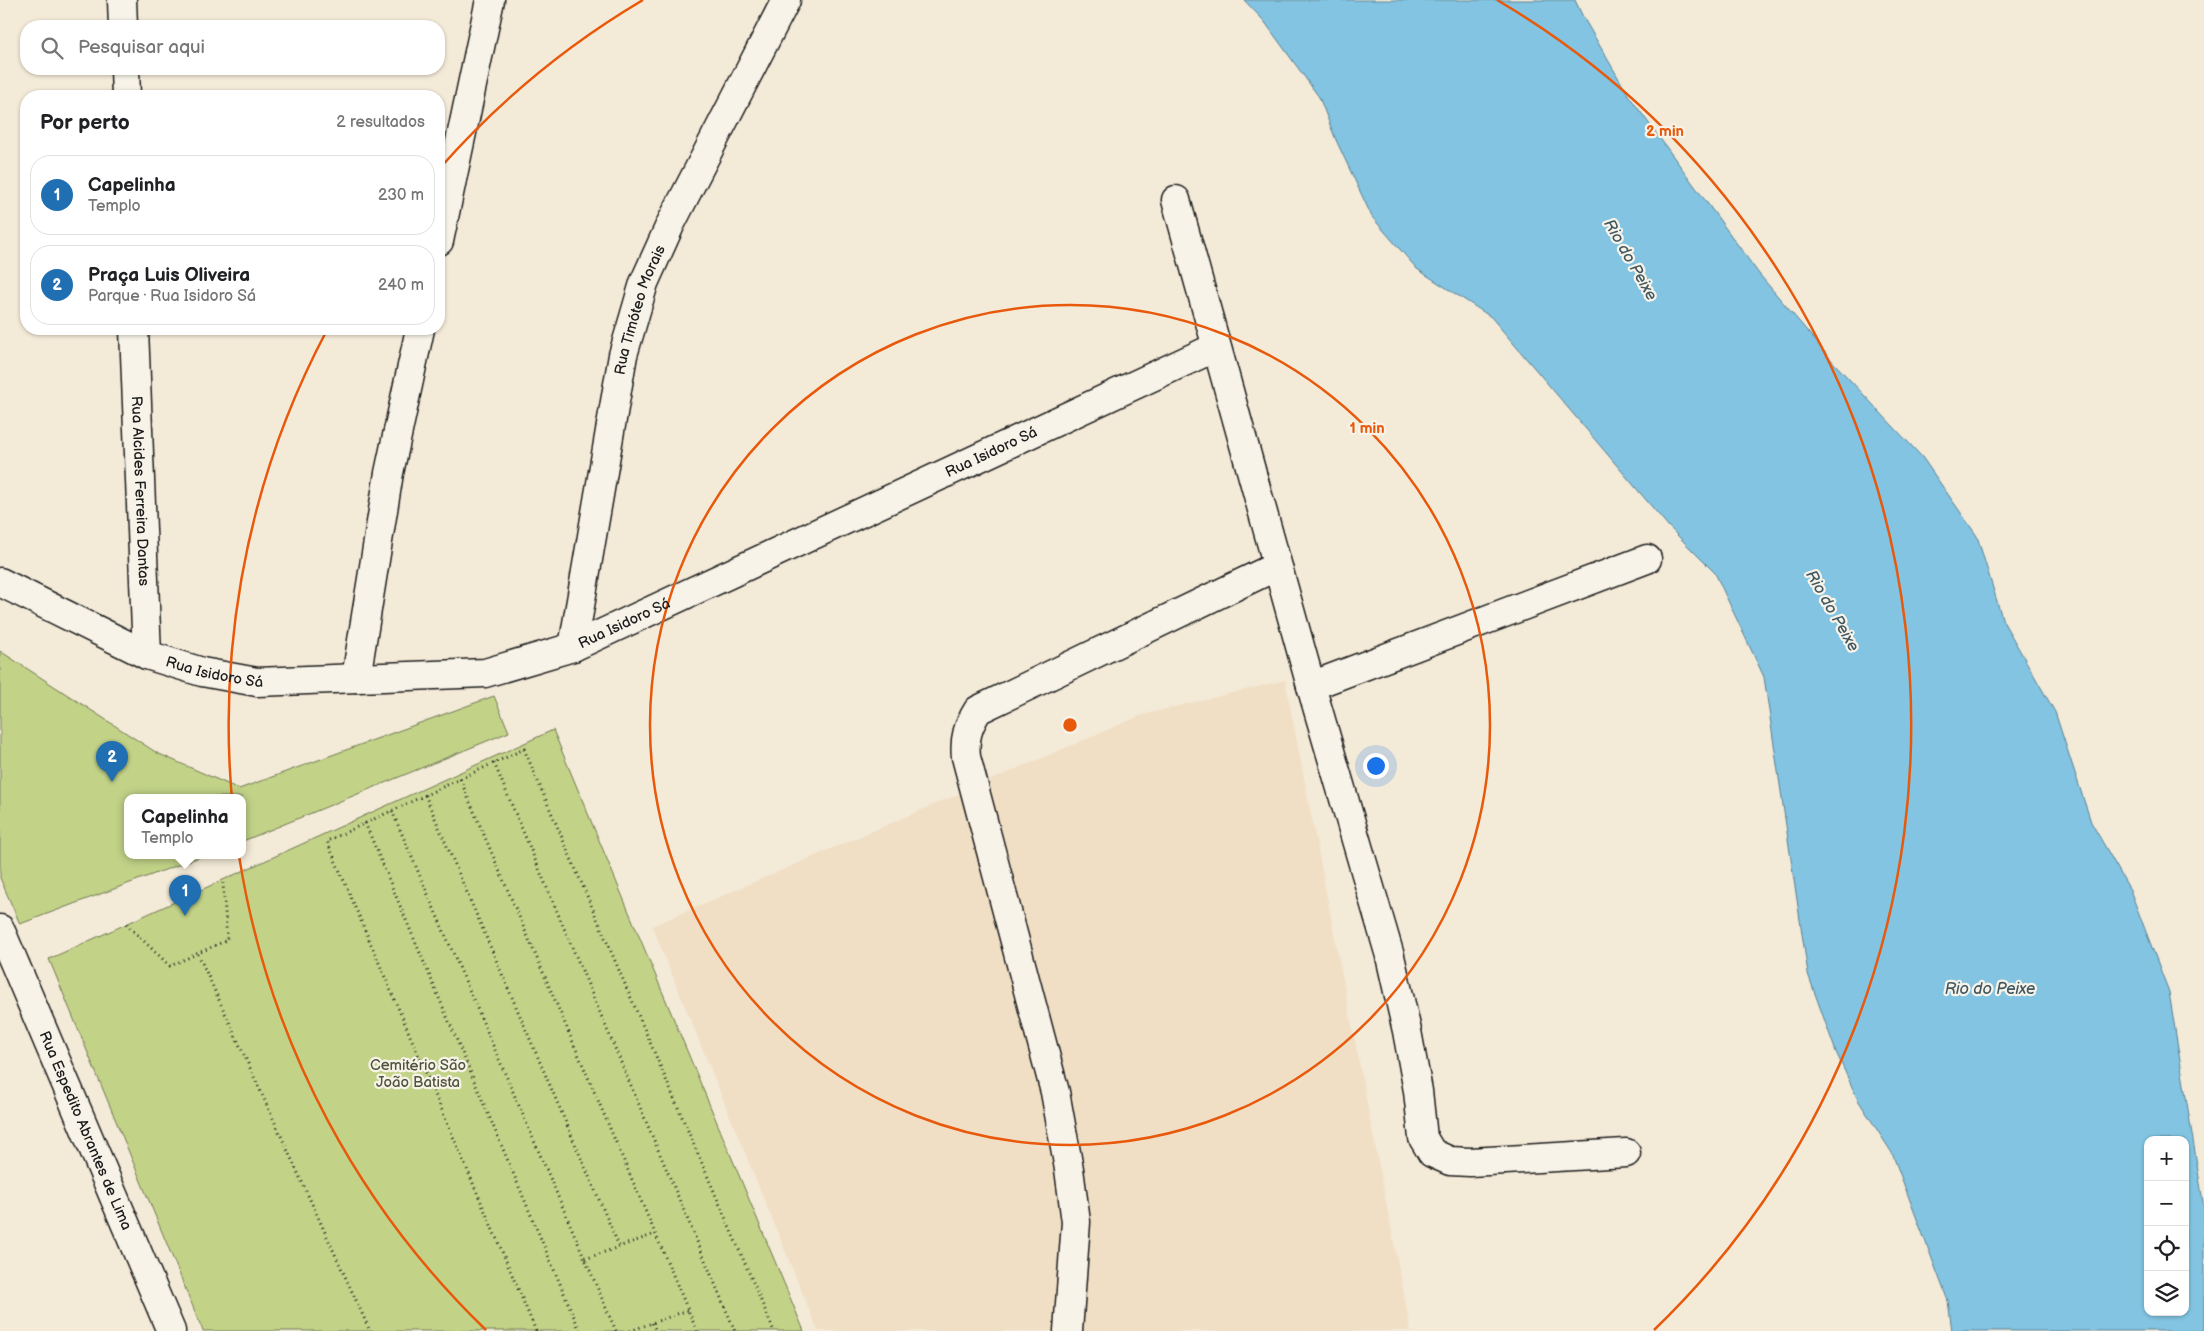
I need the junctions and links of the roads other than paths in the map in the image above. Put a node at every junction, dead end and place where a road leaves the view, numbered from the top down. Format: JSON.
{"nodes":[{"id":1,"x":122,"y":0,"type":"edge"},
{"id":2,"x":490,"y":0,"type":"edge"},
{"id":3,"x":786,"y":0,"type":"edge"},
{"id":4,"x":123,"y":20,"type":"edge"},
{"id":5,"x":125,"y":75,"type":"edge"},
{"id":6,"x":126,"y":90,"type":"edge"},
{"id":7,"x":1176,"y":200,"type":"dead end"},
{"id":8,"x":445,"y":213,"type":"edge"},
{"id":9,"x":134,"y":335,"type":"edge"},
{"id":10,"x":419,"y":335,"type":"edge"},
{"id":11,"x":1216,"y":346,"type":"junction"},
{"id":12,"x":1647,"y":560,"type":"dead end"},
{"id":13,"x":1278,"y":566,"type":"junction"},
{"id":14,"x":0,"y":582,"type":"edge"},
{"id":15,"x":572,"y":647,"type":"junction"},
{"id":16,"x":147,"y":655,"type":"junction"},
{"id":17,"x":356,"y":678,"type":"junction"},
{"id":18,"x":1311,"y":686,"type":"junction"},
{"id":19,"x":0,"y":929,"type":"edge"},
{"id":20,"x":7,"y":967,"type":"edge"},
{"id":21,"x":1626,"y":1153,"type":"dead end"},
{"id":22,"x":171,"y":1331,"type":"edge"},
{"id":23,"x":1068,"y":1331,"type":"edge"}],
"edges":[{"from":1,"to":4,"type":"street"},
{"from":2,"to":8,"type":"street"},
{"from":3,"to":15,"type":"street","name":"Rua Timóteo Morais"},
{"from":5,"to":6,"type":"street"},
{"from":7,"to":11,"type":"street"},
{"from":9,"to":16,"type":"street","name":"Rua Alcides Ferreira Dantas"},
{"from":10,"to":17,"type":"street"},
{"from":11,"to":13,"type":"street"},
{"from":11,"to":15,"type":"street","name":"Rua Isidoro Sá"},
{"from":12,"to":18,"type":"street"},
{"from":13,"to":18,"type":"street"},
{"from":13,"to":23,"type":"street"},
{"from":14,"to":16,"type":"street","name":"Rua Isidoro Sá"},
{"from":15,"to":17,"type":"street","name":"Rua Isidoro Sá"},
{"from":16,"to":17,"type":"street","name":"Rua Isidoro Sá"},
{"from":18,"to":21,"type":"street"},
{"from":19,"to":20,"type":"street","name":"Rua Espedito Abrantes de Lima"},
{"from":20,"to":22,"type":"street","name":"Rua Espedito Abrantes de Lima"}]}
